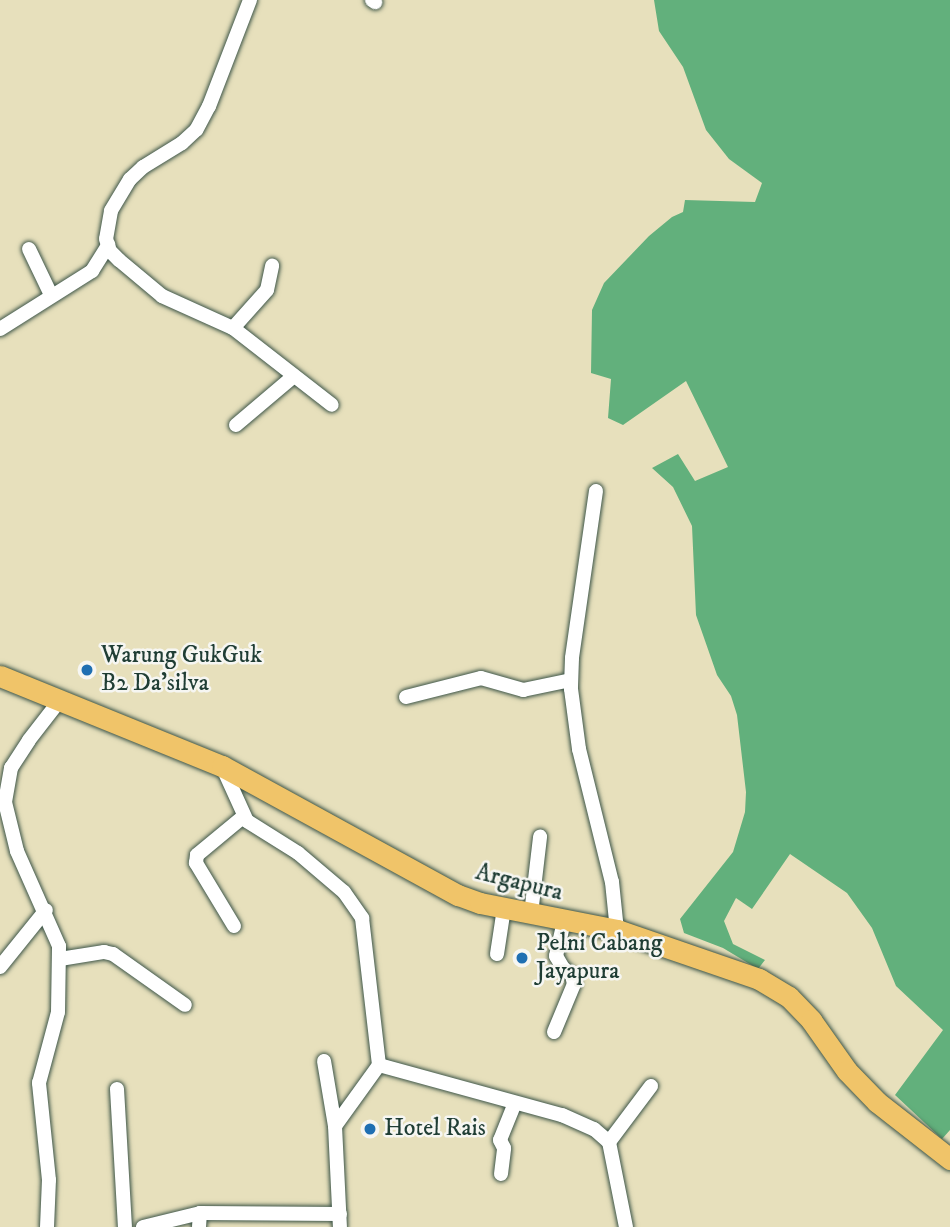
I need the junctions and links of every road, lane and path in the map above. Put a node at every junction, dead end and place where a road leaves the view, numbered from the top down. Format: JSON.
{"nodes":[{"id":1,"x":250,"y":0,"type":"edge"},
{"id":2,"x":108,"y":245,"type":"junction"},
{"id":3,"x":29,"y":249,"type":"dead end"},
{"id":4,"x":272,"y":266,"type":"dead end"},
{"id":5,"x":51,"y":295,"type":"junction"},
{"id":6,"x":233,"y":328,"type":"junction"},
{"id":7,"x":0,"y":329,"type":"edge"},
{"id":8,"x":293,"y":376,"type":"junction"},
{"id":9,"x":332,"y":405,"type":"dead end"},
{"id":10,"x":236,"y":425,"type":"dead end"},
{"id":11,"x":596,"y":491,"type":"dead end"},
{"id":12,"x":0,"y":676,"type":"edge"},
{"id":13,"x":571,"y":680,"type":"junction"},
{"id":14,"x":406,"y":697,"type":"dead end"},
{"id":15,"x":60,"y":700,"type":"junction"},
{"id":16,"x":222,"y":766,"type":"junction"},
{"id":17,"x":244,"y":816,"type":"junction"},
{"id":18,"x":540,"y":837,"type":"dead end"},
{"id":19,"x":504,"y":908,"type":"junction"},
{"id":20,"x":46,"y":911,"type":"junction"},
{"id":21,"x":531,"y":914,"type":"junction"},
{"id":22,"x":564,"y":921,"type":"junction"},
{"id":23,"x":234,"y":926,"type":"dead end"},
{"id":24,"x":617,"y":930,"type":"junction"},
{"id":25,"x":497,"y":954,"type":"dead end"},
{"id":26,"x":60,"y":959,"type":"junction"},
{"id":27,"x":0,"y":967,"type":"edge"},
{"id":28,"x":185,"y":1005,"type":"dead end"},
{"id":29,"x":554,"y":1032,"type":"dead end"},
{"id":30,"x":324,"y":1061,"type":"dead end"},
{"id":31,"x":379,"y":1065,"type":"junction"},
{"id":32,"x":651,"y":1086,"type":"dead end"},
{"id":33,"x":117,"y":1089,"type":"dead end"},
{"id":34,"x":515,"y":1103,"type":"junction"},
{"id":35,"x":335,"y":1126,"type":"junction"},
{"id":36,"x":609,"y":1142,"type":"junction"},
{"id":37,"x":950,"y":1160,"type":"edge"},
{"id":38,"x":501,"y":1174,"type":"dead end"},
{"id":39,"x":199,"y":1220,"type":"edge"},
{"id":40,"x":340,"y":1221,"type":"edge"},
{"id":41,"x":47,"y":1227,"type":"edge"},
{"id":42,"x":125,"y":1227,"type":"edge"},
{"id":43,"x":143,"y":1227,"type":"edge"},
{"id":44,"x":626,"y":1227,"type":"edge"}],
"edges":[{"from":1,"to":2,"type":"street"},
{"from":2,"to":5,"type":"street"},
{"from":2,"to":6,"type":"street"},
{"from":3,"to":5,"type":"street"},
{"from":4,"to":6,"type":"street"},
{"from":5,"to":7,"type":"street"},
{"from":6,"to":8,"type":"street"},
{"from":8,"to":9,"type":"street"},
{"from":8,"to":10,"type":"street"},
{"from":11,"to":13,"type":"street"},
{"from":12,"to":15,"type":"highway","name":"Argapura"},
{"from":13,"to":14,"type":"street"},
{"from":13,"to":24,"type":"street"},
{"from":15,"to":16,"type":"highway","name":"Argapura"},
{"from":15,"to":20,"type":"street"},
{"from":16,"to":17,"type":"street"},
{"from":16,"to":19,"type":"highway","name":"Argapura"},
{"from":17,"to":23,"type":"street"},
{"from":17,"to":31,"type":"street"},
{"from":18,"to":21,"type":"street"},
{"from":19,"to":21,"type":"highway","name":"Argapura"},
{"from":19,"to":25,"type":"street"},
{"from":20,"to":26,"type":"street"},
{"from":20,"to":27,"type":"street"},
{"from":21,"to":22,"type":"highway","name":"Argapura"},
{"from":22,"to":24,"type":"highway","name":"Argapura"},
{"from":22,"to":29,"type":"street"},
{"from":24,"to":37,"type":"highway","name":"Argapura"},
{"from":26,"to":28,"type":"street"},
{"from":26,"to":41,"type":"street"},
{"from":30,"to":35,"type":"street"},
{"from":31,"to":34,"type":"street"},
{"from":31,"to":35,"type":"street"},
{"from":32,"to":36,"type":"street"},
{"from":33,"to":42,"type":"street"},
{"from":34,"to":36,"type":"street"},
{"from":34,"to":38,"type":"street"},
{"from":35,"to":40,"type":"street"},
{"from":36,"to":44,"type":"street"},
{"from":39,"to":40,"type":"street"},
{"from":39,"to":43,"type":"street"}]}
